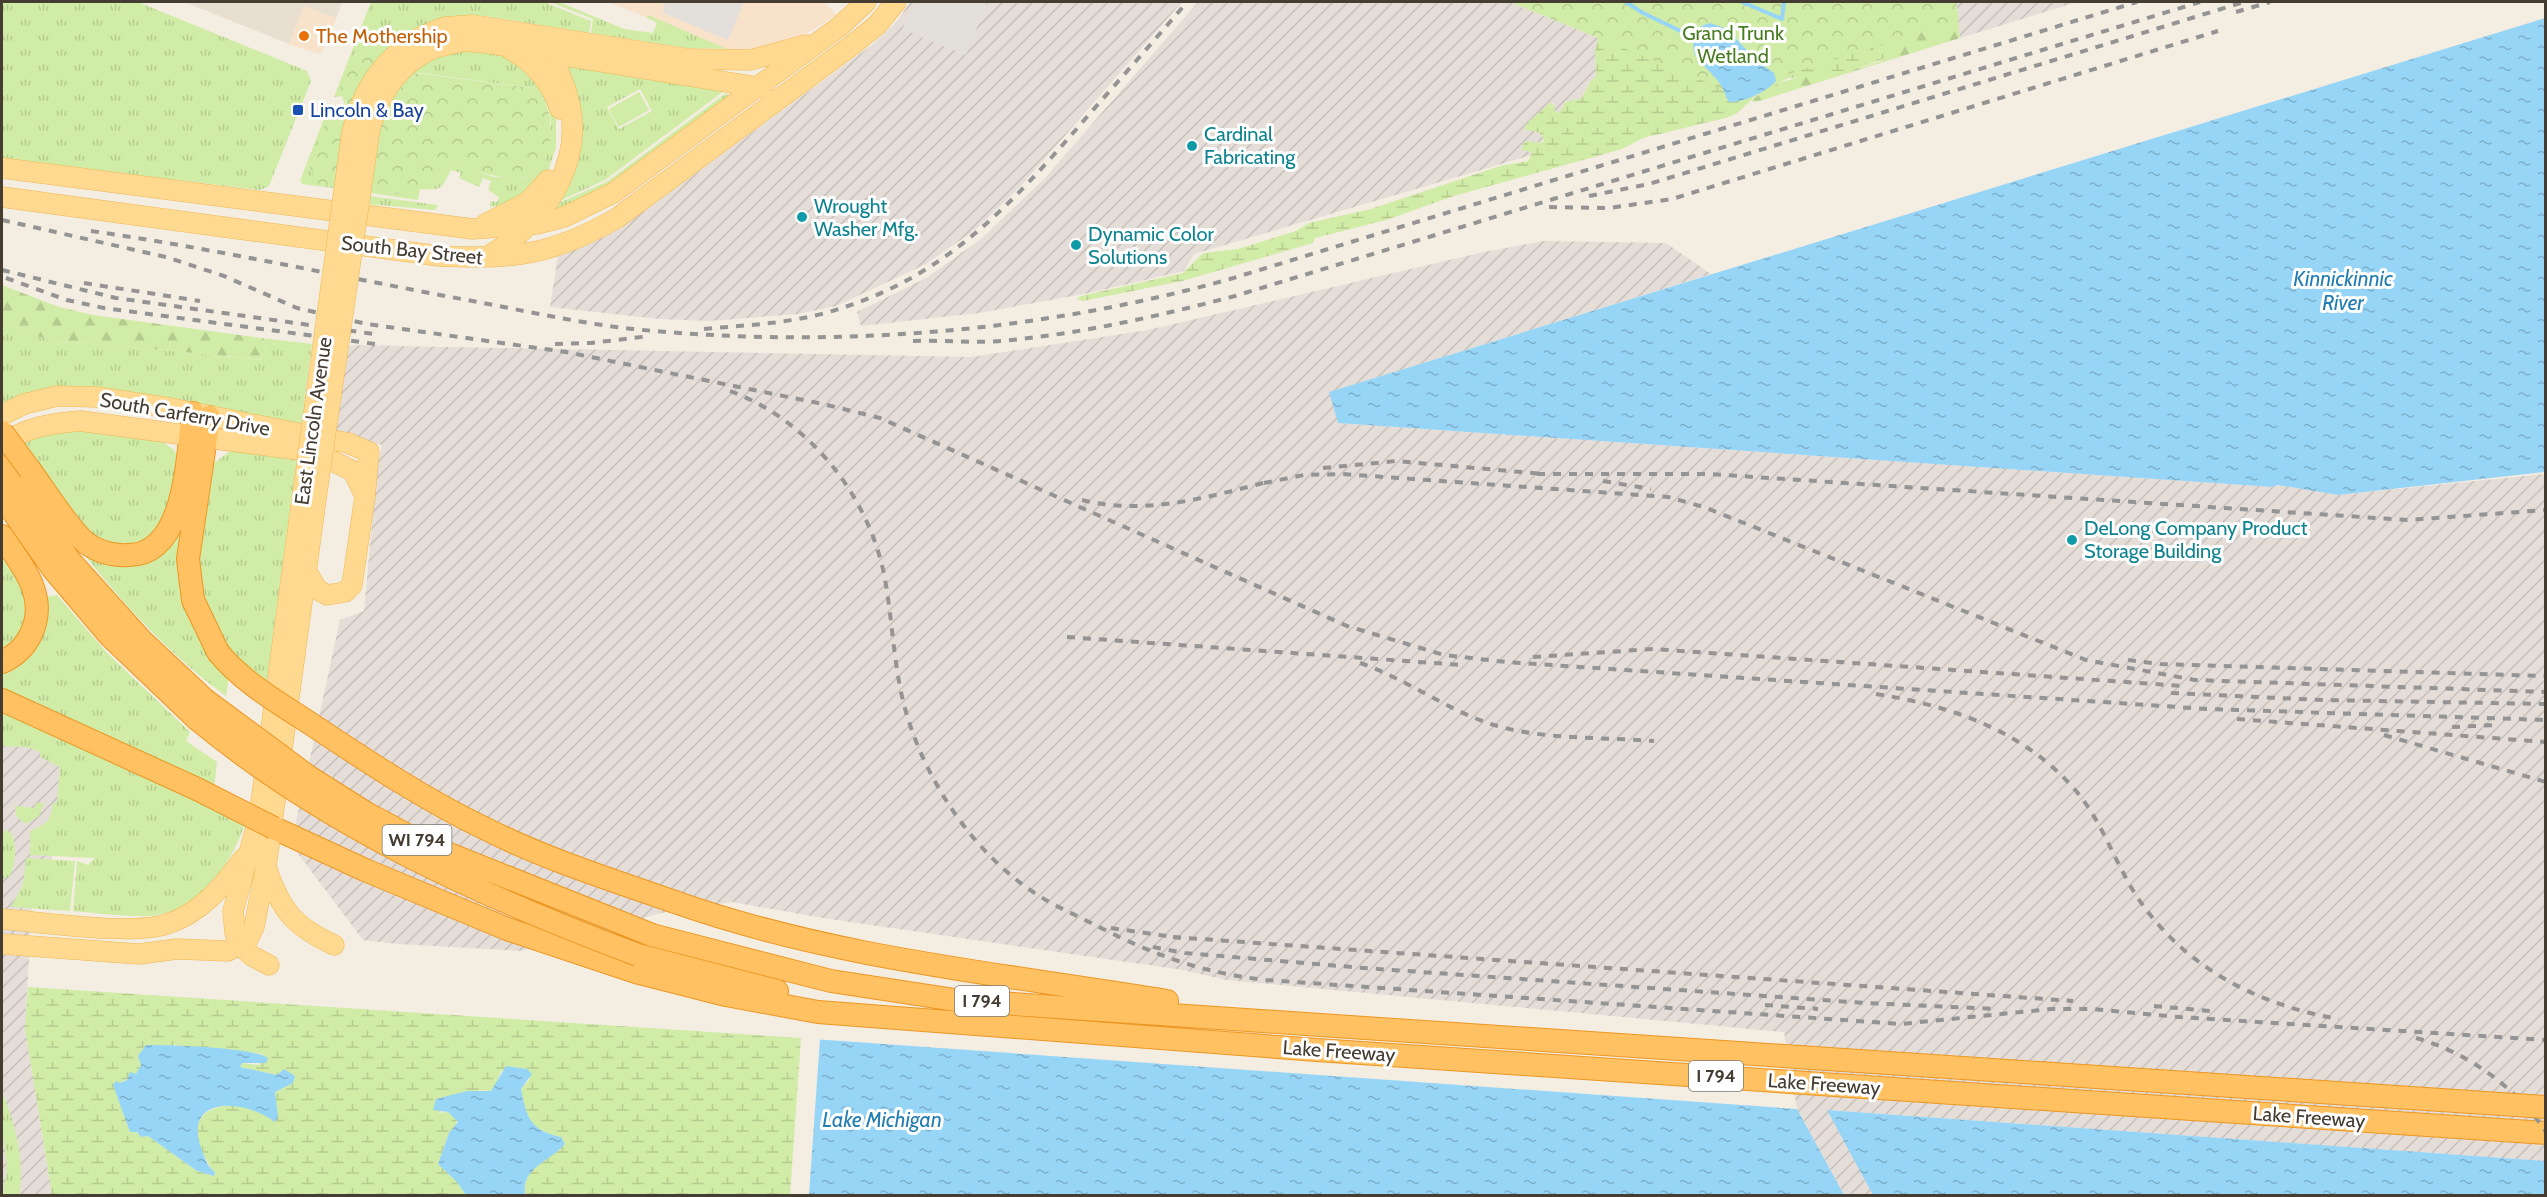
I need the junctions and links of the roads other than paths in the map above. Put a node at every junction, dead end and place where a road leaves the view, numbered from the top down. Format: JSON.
{"nodes":[{"id":1,"x":866,"y":2,"type":"edge"},
{"id":2,"x":893,"y":5,"type":"edge"},
{"id":3,"x":531,"y":33,"type":"junction"},
{"id":4,"x":430,"y":41,"type":"junction"},
{"id":5,"x":817,"y":42,"type":"junction"},
{"id":6,"x":500,"y":45,"type":"junction"},
{"id":7,"x":552,"y":53,"type":"junction"},
{"id":8,"x":756,"y":87,"type":"junction"},
{"id":9,"x":789,"y":94,"type":"junction"},
{"id":10,"x":2,"y":168,"type":"edge"},
{"id":11,"x":2,"y":197,"type":"edge"},
{"id":12,"x":528,"y":225,"type":"junction"},
{"id":13,"x":473,"y":229,"type":"junction"},
{"id":14,"x":484,"y":258,"type":"junction"},
{"id":15,"x":2,"y":415,"type":"edge"},
{"id":16,"x":200,"y":426,"type":"junction"},
{"id":17,"x":2,"y":432,"type":"edge"},
{"id":18,"x":2,"y":444,"type":"edge"},
{"id":19,"x":12,"y":479,"type":"edge"},
{"id":20,"x":365,"y":496,"type":"junction"},
{"id":21,"x":309,"y":499,"type":"junction"},
{"id":22,"x":2,"y":536,"type":"edge"},
{"id":23,"x":307,"y":572,"type":"junction"},
{"id":24,"x":2,"y":662,"type":"edge"},
{"id":25,"x":2,"y":700,"type":"edge"},
{"id":26,"x":201,"y":710,"type":"junction"},
{"id":27,"x":250,"y":850,"type":"junction"},
{"id":28,"x":266,"y":867,"type":"junction"},
{"id":29,"x":2,"y":919,"type":"edge"},
{"id":30,"x":652,"y":935,"type":"joint"},
{"id":31,"x":242,"y":941,"type":"junction"},
{"id":32,"x":2,"y":944,"type":"edge"},
{"id":33,"x":334,"y":945,"type":"dead end"},
{"id":34,"x":638,"y":956,"type":"joint"},
{"id":35,"x":269,"y":965,"type":"dead end"},
{"id":36,"x":886,"y":1018,"type":"junction"},
{"id":37,"x":1320,"y":1025,"type":"junction"},
{"id":38,"x":2546,"y":1107,"type":"edge"},
{"id":39,"x":2546,"y":1133,"type":"edge"}],
"edges":[{"from":1,"to":5,"type":"main road","name":"South Bay Street"},
{"from":2,"to":9,"type":"main road","name":"South Bay Street"},
{"from":3,"to":4,"type":"main road","name":"East Lincoln Avenue"},
{"from":3,"to":5,"type":"main road","name":"East Lincoln Avenue"},
{"from":3,"to":7,"type":"main road"},
{"from":4,"to":6,"type":"main road","name":"East Lincoln Avenue"},
{"from":4,"to":21,"type":"main road","name":"East Lincoln Avenue","bridge":true},
{"from":5,"to":8,"type":"main road","name":"South Bay Street"},
{"from":6,"to":7,"type":"main road","name":"East Lincoln Avenue"},
{"from":6,"to":13,"type":"main road"},
{"from":7,"to":8,"type":"main road","name":"East Lincoln Avenue"},
{"from":7,"to":12,"type":"main road"},
{"from":8,"to":9,"type":"main road","name":"East Lincoln Avenue"},
{"from":8,"to":12,"type":"main road","name":"South Bay Street"},
{"from":9,"to":14,"type":"main road","name":"South Bay Street"},
{"from":10,"to":13,"type":"main road","name":"South Bay Street"},
{"from":11,"to":14,"type":"main road","name":"South Bay Street"},
{"from":12,"to":13,"type":"main road","name":"South Bay Street"},
{"from":12,"to":14,"type":"main road"},
{"from":15,"to":16,"type":"main road","name":"South Carferry Drive"},
{"from":16,"to":18,"type":"main road","name":"South Carferry Drive"},
{"from":16,"to":19,"type":"highway"},
{"from":16,"to":20,"type":"main road","name":"South Carferry Drive"},
{"from":16,"to":20,"type":"main road","name":"South Carferry Drive"},
{"from":16,"to":37,"type":"highway","bridge":true},
{"from":17,"to":19,"type":"highway","bridge":true},
{"from":19,"to":26,"type":"highway","number":"WI 794"},
{"from":20,"to":23,"type":"main road"},
{"from":21,"to":23,"type":"main road","name":"East Lincoln Avenue"},
{"from":21,"to":27,"type":"main road","name":"East Lincoln Avenue"},
{"from":22,"to":24,"type":"highway"},
{"from":23,"to":28,"type":"main road","name":"East Lincoln Avenue"},
{"from":25,"to":36,"type":"highway","bridge":true},
{"from":26,"to":30,"type":"highway","number":"WI 794","bridge":true},
{"from":26,"to":34,"type":"highway","number":"WI 794","bridge":true},
{"from":27,"to":29,"type":"main road"},
{"from":27,"to":31,"type":"main road","name":"East Lincoln Avenue"},
{"from":28,"to":31,"type":"main road","name":"East Lincoln Avenue"},
{"from":28,"to":33,"type":"main road"},
{"from":30,"to":37,"type":"highway","number":"I 794"},
{"from":31,"to":32,"type":"main road"},
{"from":31,"to":35,"type":"main road"},
{"from":34,"to":36,"type":"highway","number":"I 794"},
{"from":36,"to":39,"type":"highway","name":"Lake Freeway","number":"I 794"},
{"from":37,"to":38,"type":"highway","name":"Lake Freeway","number":"I 794","bridge":true}]}
